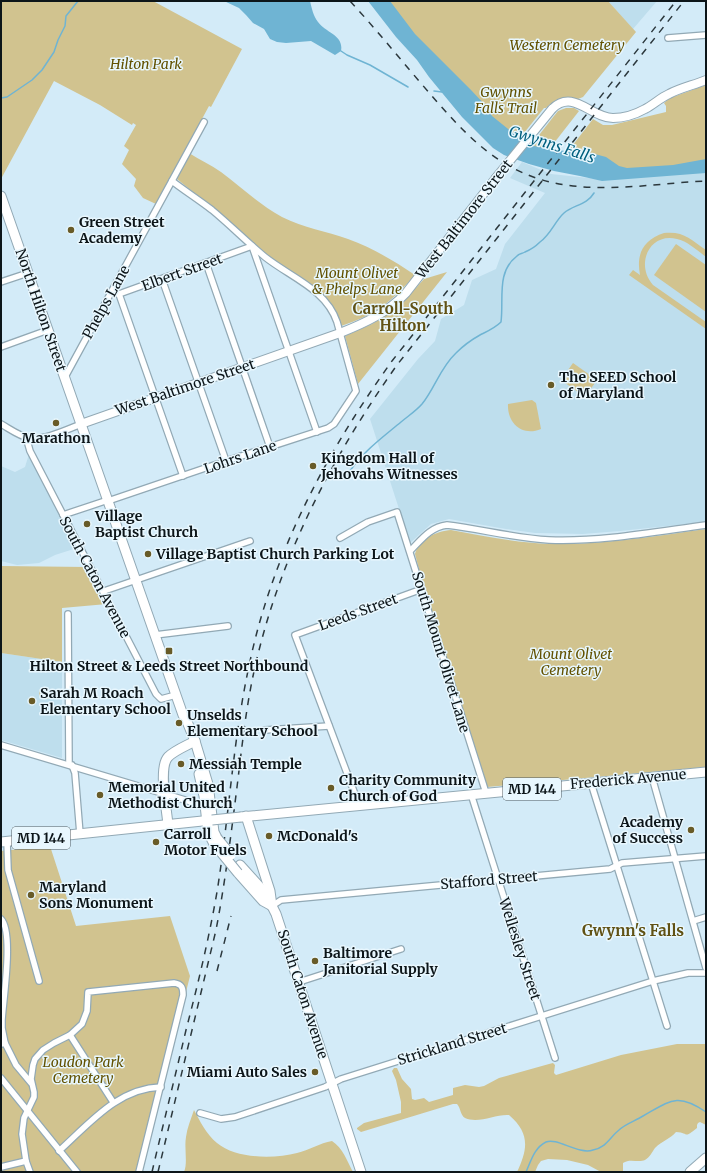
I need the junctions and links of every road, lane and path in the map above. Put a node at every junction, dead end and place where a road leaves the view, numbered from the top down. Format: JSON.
{"nodes":[{"id":1,"x":706,"y":35,"type":"edge"},
{"id":2,"x":668,"y":38,"type":"dead end"},
{"id":3,"x":706,"y":80,"type":"edge"},
{"id":4,"x":204,"y":122,"type":"dead end"},
{"id":5,"x":172,"y":181,"type":"junction"},
{"id":6,"x":1,"y":196,"type":"edge"},
{"id":7,"x":252,"y":246,"type":"junction"},
{"id":8,"x":206,"y":263,"type":"junction"},
{"id":9,"x":28,"y":273,"type":"junction"},
{"id":10,"x":162,"y":279,"type":"junction"},
{"id":11,"x":1,"y":282,"type":"edge"},
{"id":12,"x":111,"y":292,"type":"junction"},
{"id":13,"x":119,"y":294,"type":"junction"},
{"id":14,"x":48,"y":330,"type":"junction"},
{"id":15,"x":340,"y":333,"type":"junction"},
{"id":16,"x":1,"y":347,"type":"edge"},
{"id":17,"x":288,"y":351,"type":"junction"},
{"id":18,"x":242,"y":367,"type":"junction"},
{"id":19,"x":65,"y":377,"type":"junction"},
{"id":20,"x":198,"y":383,"type":"junction"},
{"id":21,"x":155,"y":398,"type":"junction"},
{"id":22,"x":81,"y":424,"type":"junction"},
{"id":23,"x":1,"y":425,"type":"edge"},
{"id":24,"x":317,"y":432,"type":"junction"},
{"id":25,"x":29,"y":438,"type":"junction"},
{"id":26,"x":270,"y":447,"type":"junction"},
{"id":27,"x":226,"y":461,"type":"junction"},
{"id":28,"x":183,"y":476,"type":"junction"},
{"id":29,"x":108,"y":501,"type":"junction"},
{"id":30,"x":63,"y":515,"type":"junction"},
{"id":31,"x":706,"y":525,"type":"edge"},
{"id":32,"x":340,"y":538,"type":"dead end"},
{"id":33,"x":250,"y":541,"type":"dead end"},
{"id":34,"x":410,"y":551,"type":"junction"},
{"id":35,"x":136,"y":580,"type":"junction"},
{"id":36,"x":422,"y":589,"type":"junction"},
{"id":37,"x":104,"y":592,"type":"junction"},
{"id":38,"x":68,"y":614,"type":"dead end"},
{"id":39,"x":228,"y":626,"type":"dead end"},
{"id":40,"x":155,"y":635,"type":"junction"},
{"id":41,"x":176,"y":695,"type":"junction"},
{"id":42,"x":329,"y":726,"type":"junction"},
{"id":43,"x":265,"y":730,"type":"dead end"},
{"id":44,"x":192,"y":743,"type":"junction"},
{"id":45,"x":1,"y":745,"type":"edge"},
{"id":46,"x":70,"y":765,"type":"junction"},
{"id":47,"x":706,"y":772,"type":"edge"},
{"id":48,"x":652,"y":777,"type":"junction"},
{"id":49,"x":591,"y":783,"type":"junction"},
{"id":50,"x":486,"y":793,"type":"junction"},
{"id":51,"x":165,"y":794,"type":"junction"},
{"id":52,"x":471,"y":794,"type":"junction"},
{"id":53,"x":358,"y":805,"type":"junction"},
{"id":54,"x":205,"y":806,"type":"junction"},
{"id":55,"x":243,"y":817,"type":"junction"},
{"id":56,"x":209,"y":820,"type":"junction"},
{"id":57,"x":168,"y":825,"type":"junction"},
{"id":58,"x":80,"y":834,"type":"junction"},
{"id":59,"x":4,"y":842,"type":"edge"},
{"id":60,"x":706,"y":856,"type":"edge"},
{"id":61,"x":675,"y":858,"type":"junction"},
{"id":62,"x":617,"y":866,"type":"junction"},
{"id":63,"x":498,"y":879,"type":"junction"},
{"id":64,"x":272,"y":906,"type":"junction"},
{"id":65,"x":706,"y":917,"type":"edge"},
{"id":66,"x":1,"y":918,"type":"edge"},
{"id":67,"x":693,"y":921,"type":"junction"},
{"id":68,"x":401,"y":949,"type":"dead end"},
{"id":69,"x":706,"y":968,"type":"edge"},
{"id":70,"x":706,"y":972,"type":"edge"},
{"id":71,"x":39,"y":981,"type":"dead end"},
{"id":72,"x":653,"y":981,"type":"junction"},
{"id":73,"x":299,"y":982,"type":"junction"},
{"id":74,"x":542,"y":1016,"type":"junction"},
{"id":75,"x":668,"y":1026,"type":"dead end"},
{"id":76,"x":70,"y":1035,"type":"junction"},
{"id":77,"x":3,"y":1044,"type":"edge"},
{"id":78,"x":555,"y":1058,"type":"dead end"},
{"id":79,"x":1,"y":1078,"type":"edge"},
{"id":80,"x":332,"y":1083,"type":"junction"},
{"id":81,"x":33,"y":1084,"type":"junction"},
{"id":82,"x":161,"y":1087,"type":"junction"},
{"id":83,"x":113,"y":1102,"type":"junction"},
{"id":84,"x":27,"y":1111,"type":"junction"},
{"id":85,"x":200,"y":1112,"type":"dead end"},
{"id":86,"x":59,"y":1151,"type":"junction"},
{"id":87,"x":706,"y":1158,"type":"edge"},
{"id":88,"x":26,"y":1161,"type":"junction"},
{"id":89,"x":1,"y":1167,"type":"edge"},
{"id":90,"x":30,"y":1172,"type":"edge"},
{"id":91,"x":76,"y":1172,"type":"edge"},
{"id":92,"x":139,"y":1172,"type":"edge"},
{"id":93,"x":361,"y":1172,"type":"edge"},
{"id":94,"x":690,"y":1172,"type":"edge"}],
"edges":[{"from":1,"to":2,"type":"street"},
{"from":3,"to":15,"type":"main road","name":"West Baltimore Street","bridge":true},
{"from":4,"to":5,"type":"street","name":"Phelps Lane"},
{"from":5,"to":7,"type":"street"},
{"from":5,"to":12,"type":"street","name":"Phelps Lane"},
{"from":6,"to":9,"type":"main road","name":"North Hilton Street"},
{"from":7,"to":8,"type":"street","name":"Elbert Street"},
{"from":7,"to":15,"type":"street"},
{"from":7,"to":17,"type":"street"},
{"from":8,"to":10,"type":"street","name":"Elbert Street"},
{"from":8,"to":18,"type":"street"},
{"from":9,"to":11,"type":"street"},
{"from":9,"to":14,"type":"main road","name":"North Hilton Street"},
{"from":10,"to":13,"type":"street","name":"Elbert Street"},
{"from":10,"to":20,"type":"street"},
{"from":12,"to":13,"type":"street"},
{"from":12,"to":19,"type":"street","name":"Phelps Lane"},
{"from":13,"to":21,"type":"street"},
{"from":14,"to":16,"type":"street"},
{"from":14,"to":19,"type":"main road","name":"North Hilton Street"},
{"from":15,"to":17,"type":"main road","name":"West Baltimore Street"},
{"from":15,"to":24,"type":"street","name":"Lohrs Lane"},
{"from":17,"to":18,"type":"main road","name":"West Baltimore Street"},
{"from":17,"to":24,"type":"street"},
{"from":18,"to":20,"type":"main road","name":"West Baltimore Street"},
{"from":18,"to":26,"type":"street"},
{"from":19,"to":22,"type":"main road","name":"North Hilton Street"},
{"from":20,"to":21,"type":"main road","name":"West Baltimore Street"},
{"from":20,"to":27,"type":"street"},
{"from":21,"to":22,"type":"main road","name":"West Baltimore Street"},
{"from":21,"to":28,"type":"street"},
{"from":22,"to":25,"type":"street","name":"West Baltimore Street"},
{"from":22,"to":29,"type":"main road","name":"North Hilton Street"},
{"from":23,"to":25,"type":"street"},
{"from":24,"to":26,"type":"street","name":"Lohrs Lane"},
{"from":25,"to":30,"type":"street","name":"South Caton Avenue"},
{"from":26,"to":27,"type":"street","name":"Lohrs Lane"},
{"from":27,"to":28,"type":"street","name":"Lohrs Lane"},
{"from":28,"to":29,"type":"street","name":"Lohrs Lane"},
{"from":29,"to":30,"type":"street","name":"Lohrs Lane"},
{"from":29,"to":35,"type":"main road","name":"North Hilton Street"},
{"from":30,"to":37,"type":"street","name":"South Caton Avenue"},
{"from":31,"to":34,"type":"street"},
{"from":32,"to":34,"type":"street","name":"South Mount Olivet Lane"},
{"from":33,"to":35,"type":"street"},
{"from":34,"to":36,"type":"street","name":"South Mount Olivet Lane"},
{"from":35,"to":37,"type":"street"},
{"from":35,"to":40,"type":"main road","name":"North Hilton Street"},
{"from":36,"to":42,"type":"street","name":"Leeds Street"},
{"from":36,"to":50,"type":"street","name":"South Mount Olivet Lane"},
{"from":37,"to":41,"type":"street","name":"South Caton Avenue"},
{"from":38,"to":46,"type":"street"},
{"from":39,"to":40,"type":"street"},
{"from":40,"to":41,"type":"main road","name":"North Hilton Street"},
{"from":41,"to":44,"type":"main road","name":"North Hilton Street"},
{"from":42,"to":43,"type":"street"},
{"from":42,"to":53,"type":"street"},
{"from":44,"to":51,"type":"main road"},
{"from":44,"to":54,"type":"main road"},
{"from":44,"to":56,"type":"main road"},
{"from":45,"to":46,"type":"street"},
{"from":46,"to":51,"type":"street"},
{"from":46,"to":58,"type":"street"},
{"from":47,"to":48,"type":"main road","name":"Frederick Avenue","number":"MD 144"},
{"from":48,"to":49,"type":"main road","name":"Frederick Avenue","number":"MD 144"},
{"from":48,"to":61,"type":"street"},
{"from":49,"to":50,"type":"main road","name":"Frederick Avenue","number":"MD 144"},
{"from":49,"to":62,"type":"street"},
{"from":50,"to":52,"type":"main road","name":"Frederick Avenue","number":"MD 144"},
{"from":51,"to":54,"type":"street"},
{"from":51,"to":57,"type":"main road"},
{"from":52,"to":53,"type":"main road","name":"Frederick Avenue","number":"MD 144"},
{"from":52,"to":63,"type":"street","name":"Wellesley Street"},
{"from":53,"to":55,"type":"main road","name":"Frederick Avenue","number":"MD 144"},
{"from":54,"to":56,"type":"main road"},
{"from":55,"to":56,"type":"main road","name":"Frederick Avenue","number":"MD 144","bridge":true},
{"from":55,"to":64,"type":"main road","name":"South Caton Avenue"},
{"from":56,"to":57,"type":"main road","name":"Frederick Avenue","number":"MD 144"},
{"from":56,"to":64,"type":"main road","bridge":true},
{"from":57,"to":58,"type":"main road","name":"Frederick Avenue","number":"MD 144"},
{"from":58,"to":59,"type":"main road","name":"Frederick Avenue","number":"MD 144"},
{"from":59,"to":71,"type":"street"},
{"from":60,"to":61,"type":"street","name":"Stafford Street"},
{"from":61,"to":62,"type":"street","name":"Stafford Street"},
{"from":61,"to":67,"type":"street"},
{"from":62,"to":63,"type":"street","name":"Stafford Street"},
{"from":62,"to":72,"type":"street"},
{"from":63,"to":64,"type":"street","name":"Stafford Street"},
{"from":63,"to":74,"type":"street","name":"Wellesley Street"},
{"from":64,"to":73,"type":"main road","name":"South Caton Avenue"},
{"from":65,"to":67,"type":"street"},
{"from":66,"to":77,"type":"street"},
{"from":67,"to":69,"type":"street"},
{"from":68,"to":73,"type":"street"},
{"from":70,"to":72,"type":"street","name":"Strickland Street"},
{"from":72,"to":74,"type":"street","name":"Strickland Street"},
{"from":72,"to":75,"type":"street"},
{"from":73,"to":80,"type":"main road","name":"South Caton Avenue"},
{"from":74,"to":78,"type":"street","name":"Wellesley Street"},
{"from":74,"to":80,"type":"street","name":"Strickland Street"},
{"from":76,"to":81,"type":"street"},
{"from":76,"to":82,"type":"street"},
{"from":76,"to":83,"type":"street"},
{"from":77,"to":81,"type":"street"},
{"from":79,"to":84,"type":"street"},
{"from":80,"to":85,"type":"street","name":"Strickland Street"},
{"from":80,"to":93,"type":"main road","name":"South Caton Avenue"},
{"from":81,"to":84,"type":"street"},
{"from":82,"to":83,"type":"street"},
{"from":82,"to":92,"type":"street"},
{"from":83,"to":86,"type":"street"},
{"from":84,"to":86,"type":"street"},
{"from":84,"to":88,"type":"street"},
{"from":86,"to":91,"type":"street"},
{"from":87,"to":94,"type":"main road"},
{"from":88,"to":89,"type":"street"},
{"from":88,"to":90,"type":"street"}]}
